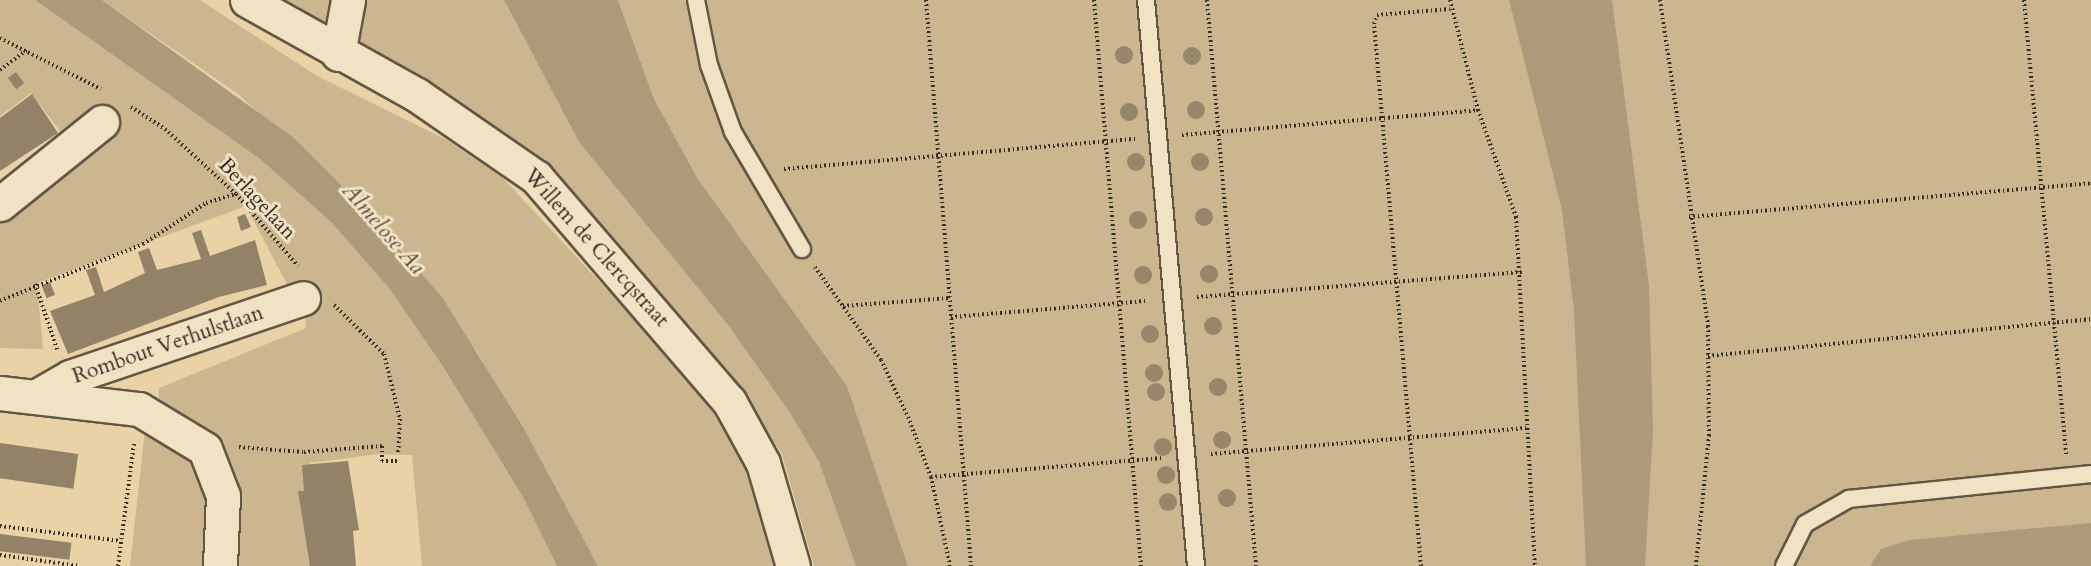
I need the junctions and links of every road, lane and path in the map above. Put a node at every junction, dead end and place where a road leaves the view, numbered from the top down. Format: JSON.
{"nodes":[{"id":1,"x":247,"y":0,"type":"edge"},
{"id":2,"x":348,"y":0,"type":"edge"},
{"id":3,"x":696,"y":0,"type":"edge"},
{"id":4,"x":926,"y":0,"type":"edge"},
{"id":5,"x":1094,"y":0,"type":"edge"},
{"id":6,"x":1146,"y":0,"type":"edge"},
{"id":7,"x":1207,"y":0,"type":"edge"},
{"id":8,"x":1450,"y":0,"type":"edge"},
{"id":9,"x":1660,"y":0,"type":"edge"},
{"id":10,"x":2024,"y":0,"type":"edge"},
{"id":11,"x":1450,"y":9,"type":"junction"},
{"id":12,"x":0,"y":38,"type":"edge"},
{"id":13,"x":27,"y":50,"type":"junction"},
{"id":14,"x":338,"y":54,"type":"junction"},
{"id":15,"x":0,"y":70,"type":"edge"},
{"id":16,"x":111,"y":105,"type":"junction"},
{"id":17,"x":1478,"y":110,"type":"junction"},
{"id":18,"x":1382,"y":118,"type":"junction"},
{"id":19,"x":1218,"y":132,"type":"junction"},
{"id":20,"x":1158,"y":137,"type":"junction"},
{"id":21,"x":1105,"y":142,"type":"junction"},
{"id":22,"x":939,"y":156,"type":"junction"},
{"id":23,"x":754,"y":171,"type":"junction"},
{"id":24,"x":2091,"y":183,"type":"edge"},
{"id":25,"x":2042,"y":188,"type":"junction"},
{"id":26,"x":236,"y":194,"type":"junction"},
{"id":27,"x":0,"y":204,"type":"edge"},
{"id":28,"x":1689,"y":217,"type":"junction"},
{"id":29,"x":802,"y":249,"type":"joint"},
{"id":30,"x":1522,"y":272,"type":"junction"},
{"id":31,"x":1396,"y":282,"type":"junction"},
{"id":32,"x":35,"y":284,"type":"junction"},
{"id":33,"x":312,"y":291,"type":"junction"},
{"id":34,"x":1231,"y":293,"type":"junction"},
{"id":35,"x":950,"y":298,"type":"junction"},
{"id":36,"x":1173,"y":299,"type":"junction"},
{"id":37,"x":0,"y":301,"type":"edge"},
{"id":38,"x":1118,"y":304,"type":"junction"},
{"id":39,"x":843,"y":306,"type":"junction"},
{"id":40,"x":951,"y":317,"type":"junction"},
{"id":41,"x":2091,"y":319,"type":"edge"},
{"id":42,"x":2054,"y":323,"type":"junction"},
{"id":43,"x":1708,"y":356,"type":"junction"},
{"id":44,"x":70,"y":377,"type":"junction"},
{"id":45,"x":0,"y":393,"type":"edge"},
{"id":46,"x":35,"y":397,"type":"junction"},
{"id":47,"x":139,"y":409,"type":"junction"},
{"id":48,"x":1527,"y":428,"type":"junction"},
{"id":49,"x":1408,"y":438,"type":"junction"},
{"id":50,"x":205,"y":449,"type":"junction"},
{"id":51,"x":1245,"y":451,"type":"junction"},
{"id":52,"x":398,"y":455,"type":"dead end"},
{"id":53,"x":1187,"y":456,"type":"junction"},
{"id":54,"x":1131,"y":460,"type":"junction"},
{"id":55,"x":398,"y":461,"type":"dead end"},
{"id":56,"x":964,"y":474,"type":"junction"},
{"id":57,"x":2091,"y":474,"type":"edge"},
{"id":58,"x":2068,"y":476,"type":"junction"},
{"id":59,"x":931,"y":477,"type":"junction"},
{"id":60,"x":0,"y":526,"type":"edge"},
{"id":61,"x":121,"y":542,"type":"junction"},
{"id":62,"x":0,"y":555,"type":"edge"},
{"id":63,"x":79,"y":566,"type":"edge"},
{"id":64,"x":118,"y":566,"type":"edge"},
{"id":65,"x":220,"y":566,"type":"edge"},
{"id":66,"x":793,"y":566,"type":"edge"},
{"id":67,"x":950,"y":566,"type":"edge"},
{"id":68,"x":971,"y":566,"type":"edge"},
{"id":69,"x":1141,"y":566,"type":"edge"},
{"id":70,"x":1196,"y":566,"type":"edge"},
{"id":71,"x":1256,"y":566,"type":"edge"},
{"id":72,"x":1421,"y":566,"type":"edge"},
{"id":73,"x":1535,"y":566,"type":"edge"},
{"id":74,"x":1696,"y":566,"type":"edge"},
{"id":75,"x":1784,"y":566,"type":"edge"}],
"edges":[{"from":1,"to":14,"type":"street","name":"Willem de Clercqstraat"},
{"from":2,"to":14,"type":"street"},
{"from":3,"to":23,"type":"lane"},
{"from":4,"to":22,"type":"path"},
{"from":5,"to":21,"type":"path"},
{"from":6,"to":20,"type":"lane"},
{"from":7,"to":19,"type":"path"},
{"from":8,"to":11,"type":"path"},
{"from":9,"to":28,"type":"path"},
{"from":10,"to":25,"type":"path"},
{"from":11,"to":17,"type":"path"},
{"from":11,"to":18,"type":"path"},
{"from":12,"to":13,"type":"path","name":"Berlagelaan"},
{"from":13,"to":15,"type":"path"},
{"from":13,"to":16,"type":"path","name":"Berlagelaan"},
{"from":14,"to":66,"type":"street","name":"Willem de Clercqstraat"},
{"from":16,"to":26,"type":"path","name":"Berlagelaan"},
{"from":16,"to":27,"type":"street"},
{"from":17,"to":18,"type":"path"},
{"from":17,"to":30,"type":"path"},
{"from":18,"to":19,"type":"path"},
{"from":18,"to":31,"type":"path"},
{"from":19,"to":20,"type":"path"},
{"from":19,"to":34,"type":"path"},
{"from":20,"to":21,"type":"path"},
{"from":20,"to":36,"type":"lane"},
{"from":21,"to":22,"type":"path"},
{"from":21,"to":38,"type":"path"},
{"from":22,"to":23,"type":"path"},
{"from":22,"to":35,"type":"path"},
{"from":23,"to":29,"type":"lane"},
{"from":24,"to":25,"type":"path"},
{"from":25,"to":28,"type":"path"},
{"from":25,"to":42,"type":"path"},
{"from":26,"to":32,"type":"path"},
{"from":26,"to":33,"type":"path","name":"Berlagelaan"},
{"from":28,"to":43,"type":"path"},
{"from":29,"to":39,"type":"path"},
{"from":30,"to":31,"type":"path"},
{"from":30,"to":48,"type":"path"},
{"from":31,"to":34,"type":"path"},
{"from":31,"to":49,"type":"path"},
{"from":32,"to":37,"type":"path"},
{"from":32,"to":44,"type":"path"},
{"from":33,"to":44,"type":"street","name":"Rombout Verhulstlaan"},
{"from":33,"to":52,"type":"path","name":"Berlagelaan"},
{"from":34,"to":36,"type":"path"},
{"from":34,"to":51,"type":"path"},
{"from":35,"to":39,"type":"path"},
{"from":35,"to":40,"type":"path"},
{"from":36,"to":38,"type":"path"},
{"from":36,"to":53,"type":"lane"},
{"from":38,"to":40,"type":"path"},
{"from":38,"to":54,"type":"path"},
{"from":39,"to":59,"type":"path"},
{"from":40,"to":56,"type":"path"},
{"from":41,"to":42,"type":"path"},
{"from":42,"to":43,"type":"path"},
{"from":42,"to":58,"type":"path"},
{"from":43,"to":74,"type":"path"},
{"from":44,"to":46,"type":"street","name":"Rombout Verhulstlaan"},
{"from":45,"to":46,"type":"street","name":"Rombout Verhulstlaan"},
{"from":46,"to":47,"type":"street","name":"Rombout Verhulstlaan"},
{"from":47,"to":50,"type":"street","name":"Rombout Verhulstlaan"},
{"from":47,"to":61,"type":"path"},
{"from":48,"to":49,"type":"path"},
{"from":48,"to":73,"type":"path"},
{"from":49,"to":51,"type":"path"},
{"from":49,"to":72,"type":"path"},
{"from":50,"to":55,"type":"path"},
{"from":50,"to":65,"type":"street"},
{"from":51,"to":53,"type":"path"},
{"from":51,"to":71,"type":"path"},
{"from":53,"to":54,"type":"path"},
{"from":53,"to":70,"type":"lane"},
{"from":54,"to":56,"type":"path"},
{"from":54,"to":69,"type":"path"},
{"from":56,"to":59,"type":"path"},
{"from":56,"to":68,"type":"path"},
{"from":57,"to":58,"type":"lane"},
{"from":58,"to":75,"type":"lane"},
{"from":59,"to":67,"type":"path"},
{"from":60,"to":61,"type":"path"},
{"from":61,"to":64,"type":"path"},
{"from":62,"to":63,"type":"path"}]}
